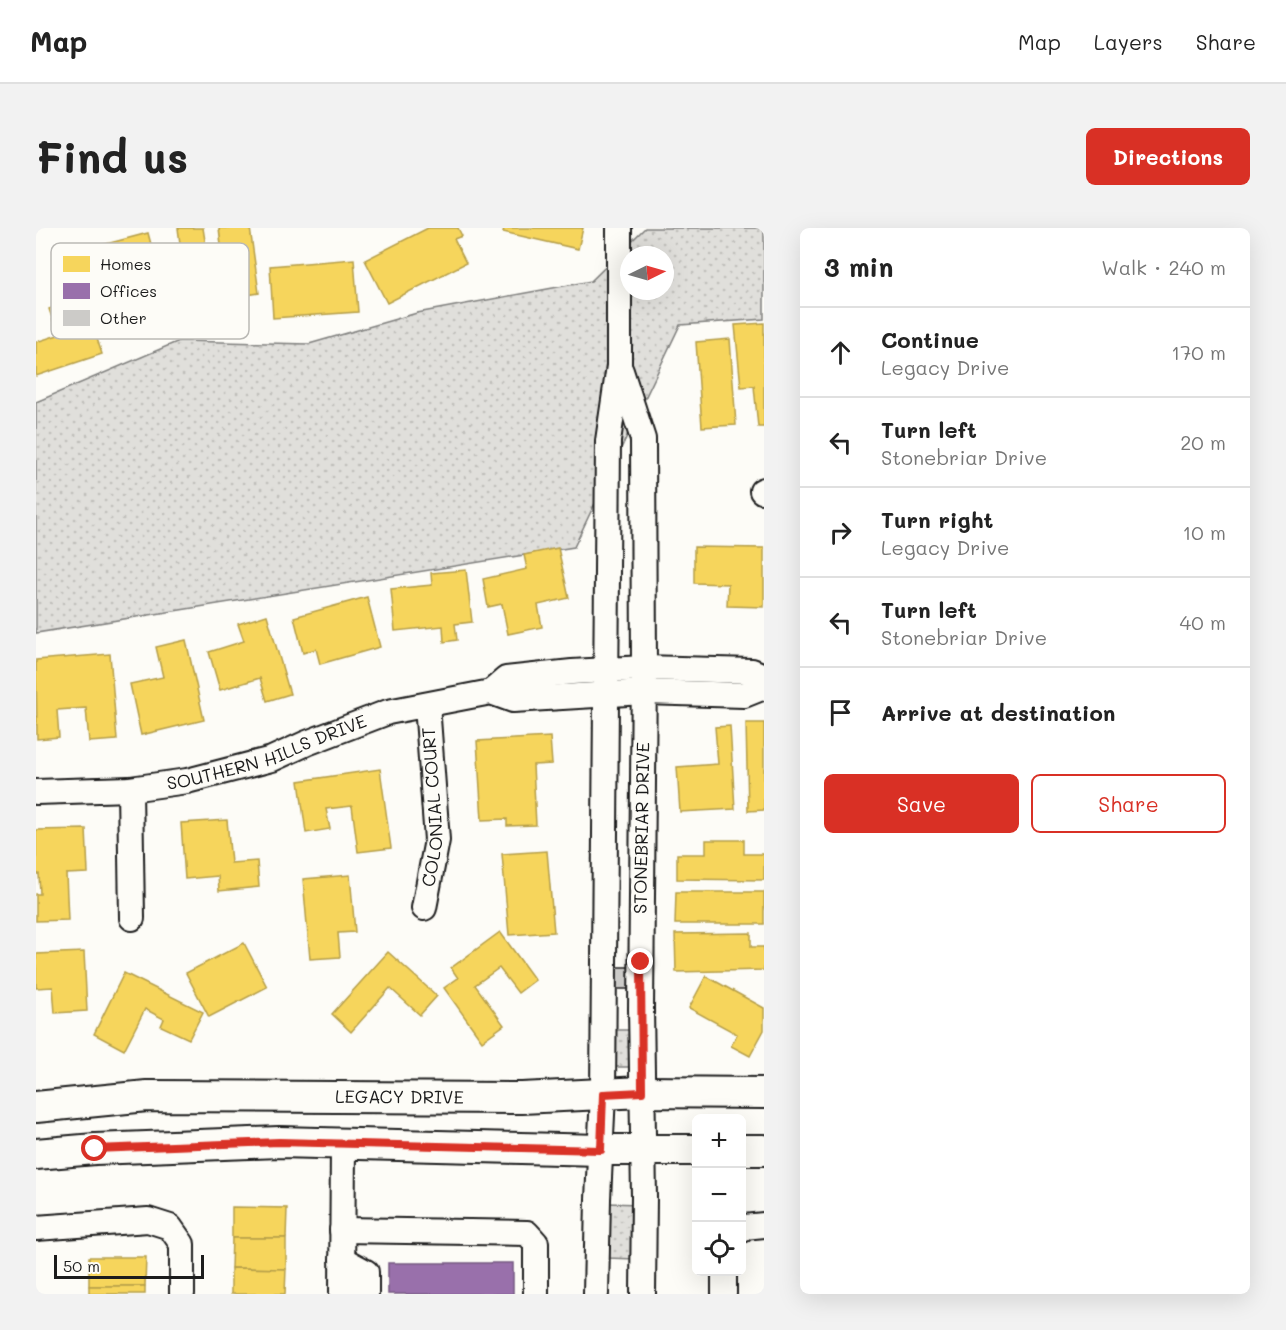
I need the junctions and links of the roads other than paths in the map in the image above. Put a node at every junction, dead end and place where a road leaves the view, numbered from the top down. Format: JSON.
{"nodes":[{"id":1,"x":619,"y":228,"type":"edge"},
{"id":2,"x":619,"y":366,"type":"junction"},
{"id":3,"x":764,"y":676,"type":"edge"},
{"id":4,"x":625,"y":681,"type":"junction"},
{"id":5,"x":764,"y":687,"type":"edge"},
{"id":6,"x":427,"y":705,"type":"junction"},
{"id":7,"x":130,"y":789,"type":"junction"},
{"id":8,"x":36,"y":792,"type":"edge"},
{"id":9,"x":424,"y":908,"type":"dead end"},
{"id":10,"x":132,"y":918,"type":"dead end"},
{"id":11,"x":642,"y":1092,"type":"junction"},
{"id":12,"x":764,"y":1093,"type":"edge"},
{"id":13,"x":603,"y":1094,"type":"junction"},
{"id":14,"x":36,"y":1107,"type":"edge"},
{"id":15,"x":343,"y":1143,"type":"junction"},
{"id":16,"x":644,"y":1149,"type":"junction"},
{"id":17,"x":601,"y":1150,"type":"junction"},
{"id":18,"x":692,"y":1150,"type":"edge"},
{"id":19,"x":746,"y":1150,"type":"edge"},
{"id":20,"x":764,"y":1150,"type":"edge"},
{"id":21,"x":36,"y":1154,"type":"edge"},
{"id":22,"x":764,"y":1225,"type":"edge"},
{"id":23,"x":746,"y":1227,"type":"edge"},
{"id":24,"x":36,"y":1228,"type":"edge"},
{"id":25,"x":342,"y":1230,"type":"junction"},
{"id":26,"x":342,"y":1259,"type":"junction"},
{"id":27,"x":724,"y":1276,"type":"edge"},
{"id":28,"x":182,"y":1294,"type":"edge"},
{"id":29,"x":342,"y":1294,"type":"edge"},
{"id":30,"x":366,"y":1294,"type":"edge"},
{"id":31,"x":536,"y":1294,"type":"edge"},
{"id":32,"x":596,"y":1294,"type":"edge"},
{"id":33,"x":643,"y":1294,"type":"edge"},
{"id":34,"x":724,"y":1294,"type":"edge"}],
"edges":[{"from":1,"to":2,"type":"street","name":"STONEBRIAR DRIVE"},
{"from":2,"to":4,"type":"street","name":"STONEBRIAR DRIVE"},
{"from":2,"to":4,"type":"street","name":"STONEBRIAR DRIVE"},
{"from":3,"to":4,"type":"street"},
{"from":4,"to":5,"type":"street"},
{"from":4,"to":6,"type":"street","name":"SOUTHERN HILLS DRIVE"},
{"from":4,"to":11,"type":"street","name":"STONEBRIAR DRIVE"},
{"from":4,"to":13,"type":"street","name":"STONEBRIAR DRIVE"},
{"from":6,"to":7,"type":"street","name":"SOUTHERN HILLS DRIVE"},
{"from":6,"to":9,"type":"street","name":"COLONIAL COURT"},
{"from":7,"to":8,"type":"street","name":"SOUTHERN HILLS DRIVE"},
{"from":7,"to":10,"type":"street"},
{"from":11,"to":12,"type":"main road","name":"LEGACY DRIVE"},
{"from":11,"to":13,"type":"main road","name":"LEGACY DRIVE"},
{"from":11,"to":16,"type":"street","name":"STONEBRIAR DRIVE"},
{"from":13,"to":14,"type":"main road","name":"LEGACY DRIVE"},
{"from":13,"to":17,"type":"street","name":"STONEBRIAR DRIVE"},
{"from":15,"to":17,"type":"main road"},
{"from":15,"to":21,"type":"main road"},
{"from":15,"to":25,"type":"street"},
{"from":16,"to":17,"type":"main road"},
{"from":16,"to":18,"type":"main road"},
{"from":16,"to":33,"type":"street","name":"STONEBRIAR DRIVE"},
{"from":17,"to":32,"type":"street","name":"STONEBRIAR DRIVE"},
{"from":19,"to":20,"type":"main road"},
{"from":22,"to":23,"type":"street"},
{"from":24,"to":28,"type":"street"},
{"from":25,"to":26,"type":"street"},
{"from":25,"to":31,"type":"street"},
{"from":26,"to":29,"type":"street"},
{"from":26,"to":30,"type":"street"},
{"from":27,"to":34,"type":"street"}]}
